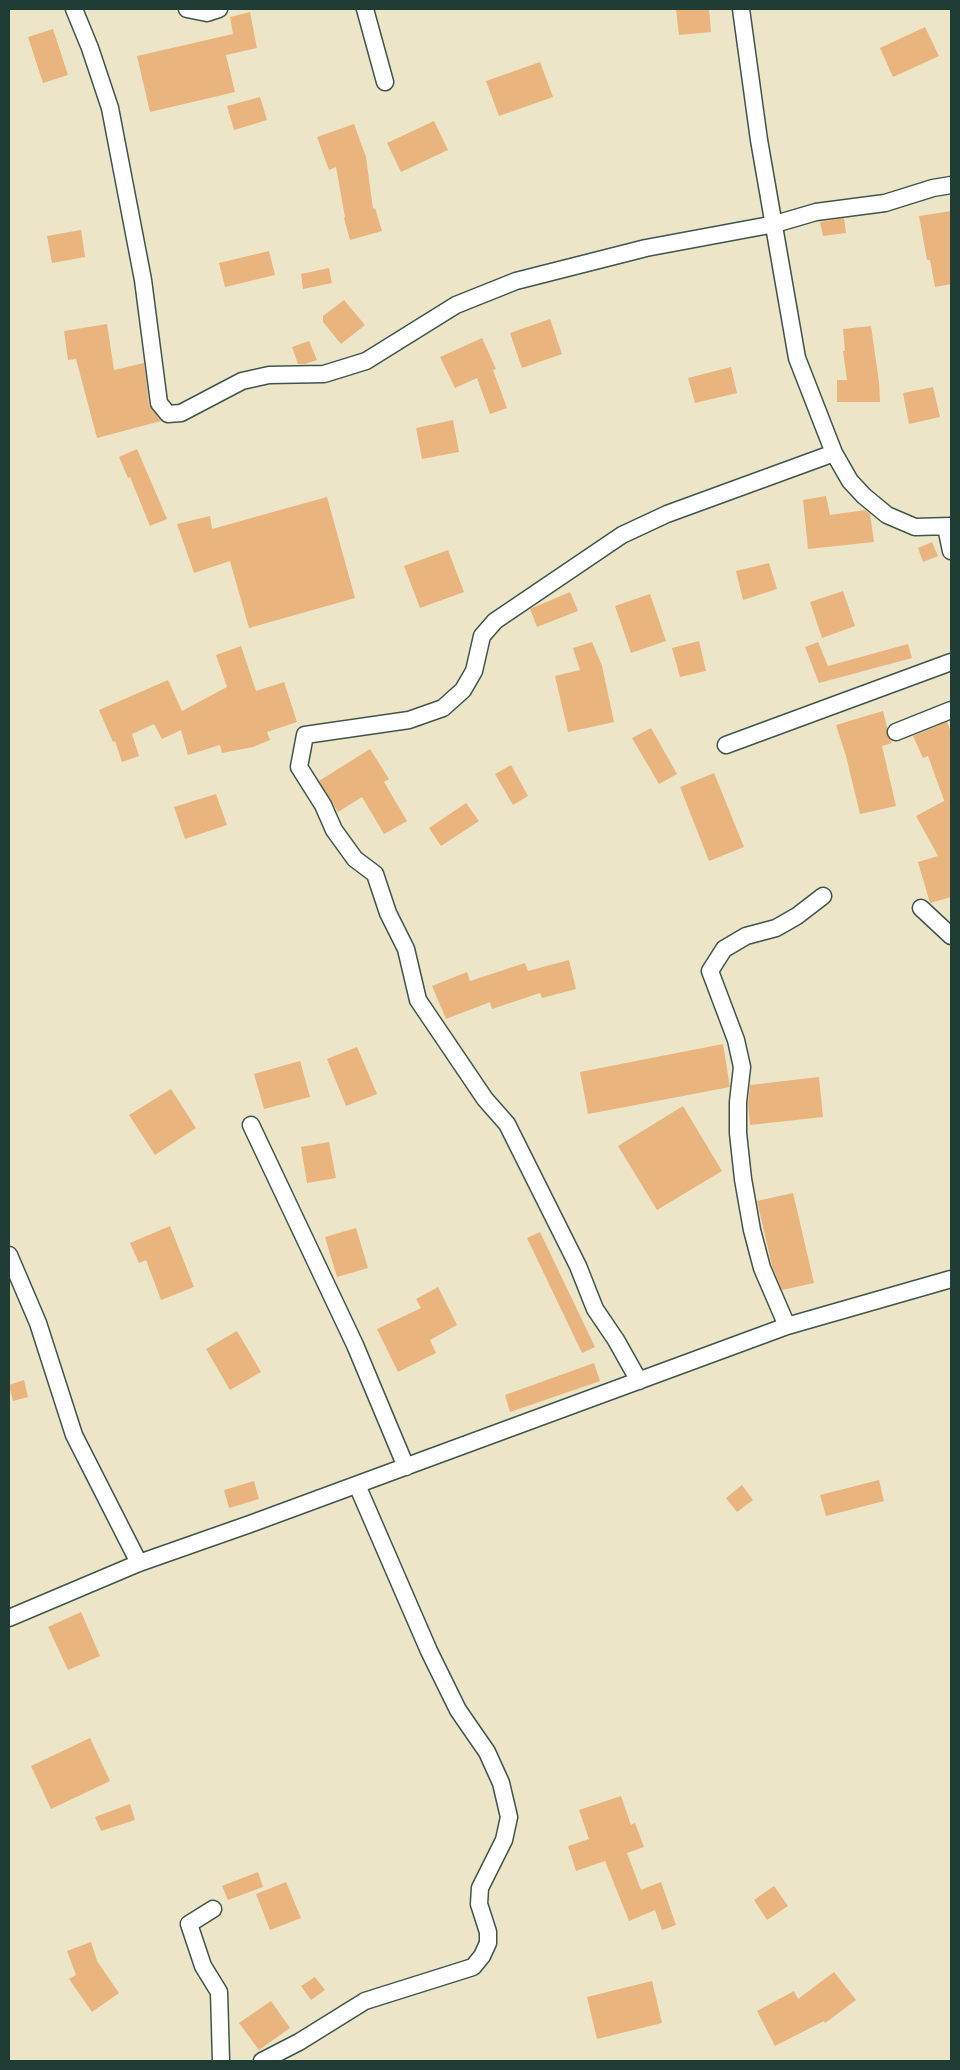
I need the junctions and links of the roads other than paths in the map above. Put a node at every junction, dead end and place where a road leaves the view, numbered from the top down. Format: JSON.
{"nodes":[{"id":1,"x":74,"y":9,"type":"edge"},
{"id":2,"x":187,"y":9,"type":"edge"},
{"id":3,"x":219,"y":9,"type":"edge"},
{"id":4,"x":365,"y":9,"type":"edge"},
{"id":5,"x":741,"y":9,"type":"edge"},
{"id":6,"x":385,"y":82,"type":"dead end"},
{"id":7,"x":951,"y":185,"type":"edge"},
{"id":8,"x":775,"y":224,"type":"junction"},
{"id":9,"x":834,"y":453,"type":"junction"},
{"id":10,"x":949,"y":526,"type":"edge"},
{"id":11,"x":951,"y":551,"type":"edge"},
{"id":12,"x":951,"y":662,"type":"edge"},
{"id":13,"x":951,"y":710,"type":"edge"},
{"id":14,"x":896,"y":732,"type":"dead end"},
{"id":15,"x":726,"y":745,"type":"dead end"},
{"id":16,"x":823,"y":896,"type":"dead end"},
{"id":17,"x":921,"y":908,"type":"dead end"},
{"id":18,"x":951,"y":936,"type":"edge"},
{"id":19,"x":251,"y":1125,"type":"dead end"},
{"id":20,"x":9,"y":1255,"type":"edge"},
{"id":21,"x":949,"y":1285,"type":"edge"},
{"id":22,"x":787,"y":1326,"type":"junction"},
{"id":23,"x":639,"y":1381,"type":"junction"},
{"id":24,"x":406,"y":1467,"type":"junction"},
{"id":25,"x":356,"y":1485,"type":"junction"},
{"id":26,"x":139,"y":1564,"type":"junction"},
{"id":27,"x":9,"y":1618,"type":"edge"},
{"id":28,"x":213,"y":1909,"type":"dead end"},
{"id":29,"x":221,"y":2061,"type":"edge"},
{"id":30,"x":262,"y":2061,"type":"edge"}],
"edges":[{"from":1,"to":8,"type":"street"},
{"from":2,"to":3,"type":"street"},
{"from":4,"to":6,"type":"street"},
{"from":5,"to":8,"type":"street"},
{"from":7,"to":8,"type":"street"},
{"from":8,"to":9,"type":"street"},
{"from":9,"to":10,"type":"street"},
{"from":9,"to":23,"type":"street"},
{"from":10,"to":11,"type":"street"},
{"from":12,"to":15,"type":"street"},
{"from":13,"to":14,"type":"street"},
{"from":16,"to":22,"type":"street"},
{"from":17,"to":18,"type":"street"},
{"from":19,"to":24,"type":"street"},
{"from":20,"to":26,"type":"street"},
{"from":21,"to":22,"type":"street"},
{"from":22,"to":23,"type":"street"},
{"from":23,"to":24,"type":"street"},
{"from":24,"to":25,"type":"street"},
{"from":25,"to":26,"type":"street"},
{"from":25,"to":30,"type":"street"},
{"from":26,"to":27,"type":"street"},
{"from":28,"to":29,"type":"street"}]}
